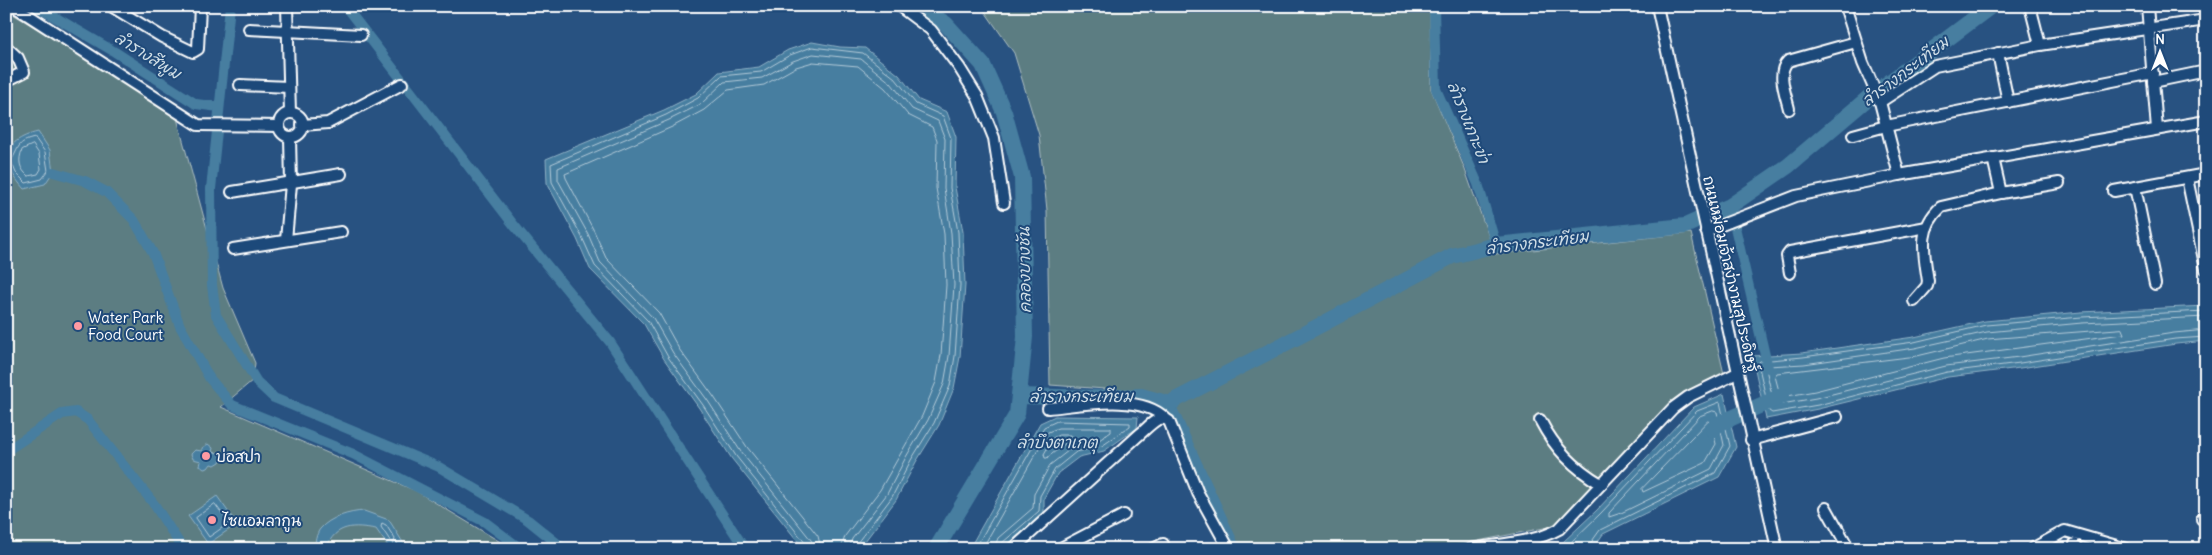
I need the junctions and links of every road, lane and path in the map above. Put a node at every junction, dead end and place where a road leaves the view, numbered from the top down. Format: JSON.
{"nodes":[{"id":1,"x":14,"y":6,"type":"edge"},
{"id":2,"x":111,"y":6,"type":"edge"},
{"id":3,"x":200,"y":6,"type":"edge"},
{"id":4,"x":287,"y":6,"type":"edge"},
{"id":5,"x":899,"y":6,"type":"edge"},
{"id":6,"x":1657,"y":6,"type":"edge"},
{"id":7,"x":1845,"y":6,"type":"edge"},
{"id":8,"x":2030,"y":6,"type":"edge"},
{"id":9,"x":2147,"y":6,"type":"edge"},
{"id":10,"x":2206,"y":20,"type":"edge"},
{"id":11,"x":248,"y":29,"type":"dead end"},
{"id":12,"x":2148,"y":30,"type":"junction"},
{"id":13,"x":288,"y":31,"type":"junction"},
{"id":14,"x":361,"y":35,"type":"dead end"},
{"id":15,"x":1856,"y":42,"type":"junction"},
{"id":16,"x":2040,"y":45,"type":"junction"},
{"id":17,"x":6,"y":47,"type":"edge"},
{"id":18,"x":1998,"y":53,"type":"junction"},
{"id":19,"x":2206,"y":71,"type":"edge"},
{"id":20,"x":2153,"y":78,"type":"junction"},
{"id":21,"x":6,"y":81,"type":"edge"},
{"id":22,"x":402,"y":84,"type":"dead end"},
{"id":23,"x":240,"y":85,"type":"dead end"},
{"id":24,"x":289,"y":87,"type":"junction"},
{"id":25,"x":1880,"y":102,"type":"junction"},
{"id":26,"x":2008,"y":102,"type":"junction"},
{"id":27,"x":1789,"y":109,"type":"dead end"},
{"id":28,"x":290,"y":113,"type":"junction"},
{"id":29,"x":2206,"y":121,"type":"edge"},
{"id":30,"x":302,"y":125,"type":"junction"},
{"id":31,"x":279,"y":126,"type":"junction"},
{"id":32,"x":1886,"y":126,"type":"junction"},
{"id":33,"x":2157,"y":129,"type":"junction"},
{"id":34,"x":1853,"y":134,"type":"dead end"},
{"id":35,"x":290,"y":136,"type":"junction"},
{"id":36,"x":1993,"y":158,"type":"junction"},
{"id":37,"x":341,"y":174,"type":"dead end"},
{"id":38,"x":2206,"y":174,"type":"edge"},
{"id":39,"x":1898,"y":175,"type":"junction"},
{"id":40,"x":2187,"y":178,"type":"junction"},
{"id":41,"x":291,"y":182,"type":"junction"},
{"id":42,"x":2059,"y":183,"type":"dead end"},
{"id":43,"x":2135,"y":187,"type":"junction"},
{"id":44,"x":2114,"y":191,"type":"dead end"},
{"id":45,"x":232,"y":192,"type":"dead end"},
{"id":46,"x":2001,"y":193,"type":"junction"},
{"id":47,"x":1004,"y":203,"type":"dead end"},
{"id":48,"x":1927,"y":227,"type":"junction"},
{"id":49,"x":1705,"y":228,"type":"junction"},
{"id":50,"x":341,"y":232,"type":"dead end"},
{"id":51,"x":286,"y":240,"type":"junction"},
{"id":52,"x":232,"y":249,"type":"dead end"},
{"id":53,"x":2206,"y":269,"type":"edge"},
{"id":54,"x":1790,"y":272,"type":"dead end"},
{"id":55,"x":2155,"y":284,"type":"dead end"},
{"id":56,"x":1914,"y":301,"type":"dead end"},
{"id":57,"x":1737,"y":373,"type":"junction"},
{"id":58,"x":1048,"y":408,"type":"dead end"},
{"id":59,"x":1837,"y":417,"type":"dead end"},
{"id":60,"x":1165,"y":418,"type":"junction"},
{"id":61,"x":1540,"y":420,"type":"dead end"},
{"id":62,"x":1751,"y":436,"type":"junction"},
{"id":63,"x":1601,"y":484,"type":"junction"},
{"id":64,"x":1826,"y":508,"type":"dead end"},
{"id":65,"x":1124,"y":515,"type":"dead end"},
{"id":66,"x":1013,"y":549,"type":"edge"},
{"id":67,"x":1059,"y":549,"type":"edge"},
{"id":68,"x":1229,"y":549,"type":"edge"},
{"id":69,"x":1471,"y":549,"type":"edge"},
{"id":70,"x":1776,"y":549,"type":"edge"},
{"id":71,"x":1849,"y":549,"type":"edge"},
{"id":72,"x":2032,"y":549,"type":"edge"},
{"id":73,"x":2127,"y":549,"type":"edge"}],
"edges":[{"from":1,"to":31,"type":"street"},
{"from":2,"to":3,"type":"street"},
{"from":4,"to":13,"type":"street"},
{"from":5,"to":47,"type":"street"},
{"from":6,"to":49,"type":"street","name":"ถนนหม่อมเจ้าสง่างามสุประดิษฐ์"},
{"from":7,"to":15,"type":"street"},
{"from":8,"to":16,"type":"street"},
{"from":9,"to":12,"type":"street"},
{"from":10,"to":12,"type":"street"},
{"from":11,"to":13,"type":"street"},
{"from":12,"to":16,"type":"street"},
{"from":12,"to":20,"type":"street"},
{"from":13,"to":14,"type":"street"},
{"from":13,"to":24,"type":"street"},
{"from":15,"to":25,"type":"street"},
{"from":15,"to":27,"type":"street"},
{"from":16,"to":18,"type":"street"},
{"from":17,"to":21,"type":"street"},
{"from":18,"to":25,"type":"street"},
{"from":18,"to":26,"type":"street"},
{"from":19,"to":20,"type":"street"},
{"from":20,"to":26,"type":"street"},
{"from":20,"to":33,"type":"street"},
{"from":22,"to":30,"type":"street"},
{"from":23,"to":24,"type":"street"},
{"from":24,"to":28,"type":"street"},
{"from":25,"to":32,"type":"street"},
{"from":26,"to":32,"type":"street"},
{"from":28,"to":30,"type":"street"},
{"from":28,"to":31,"type":"street"},
{"from":29,"to":33,"type":"street"},
{"from":30,"to":35,"type":"street"},
{"from":31,"to":35,"type":"street"},
{"from":32,"to":34,"type":"street"},
{"from":32,"to":39,"type":"street"},
{"from":33,"to":36,"type":"street"},
{"from":35,"to":41,"type":"street"},
{"from":36,"to":39,"type":"street"},
{"from":36,"to":46,"type":"street"},
{"from":37,"to":41,"type":"street"},
{"from":38,"to":40,"type":"street"},
{"from":39,"to":49,"type":"street"},
{"from":40,"to":43,"type":"street"},
{"from":40,"to":53,"type":"street"},
{"from":41,"to":45,"type":"street"},
{"from":41,"to":51,"type":"street"},
{"from":42,"to":46,"type":"street"},
{"from":43,"to":44,"type":"street"},
{"from":43,"to":55,"type":"street"},
{"from":46,"to":48,"type":"street"},
{"from":48,"to":54,"type":"street"},
{"from":48,"to":56,"type":"street"},
{"from":49,"to":57,"type":"street","name":"ถนนหม่อมเจ้าสง่างามสุประดิษฐ์"},
{"from":50,"to":51,"type":"street"},
{"from":51,"to":52,"type":"street"},
{"from":57,"to":62,"type":"street","name":"ถนนหม่อมเจ้าสง่างามสุประดิษฐ์"},
{"from":57,"to":63,"type":"street"},
{"from":58,"to":60,"type":"street"},
{"from":59,"to":62,"type":"street"},
{"from":60,"to":66,"type":"street"},
{"from":60,"to":68,"type":"street"},
{"from":61,"to":63,"type":"street"},
{"from":62,"to":70,"type":"street","name":"ถนนหม่อมเจ้าสง่างามสุประดิษฐ์"},
{"from":63,"to":69,"type":"street"},
{"from":64,"to":71,"type":"street"},
{"from":65,"to":67,"type":"street"},
{"from":72,"to":73,"type":"street"}]}
